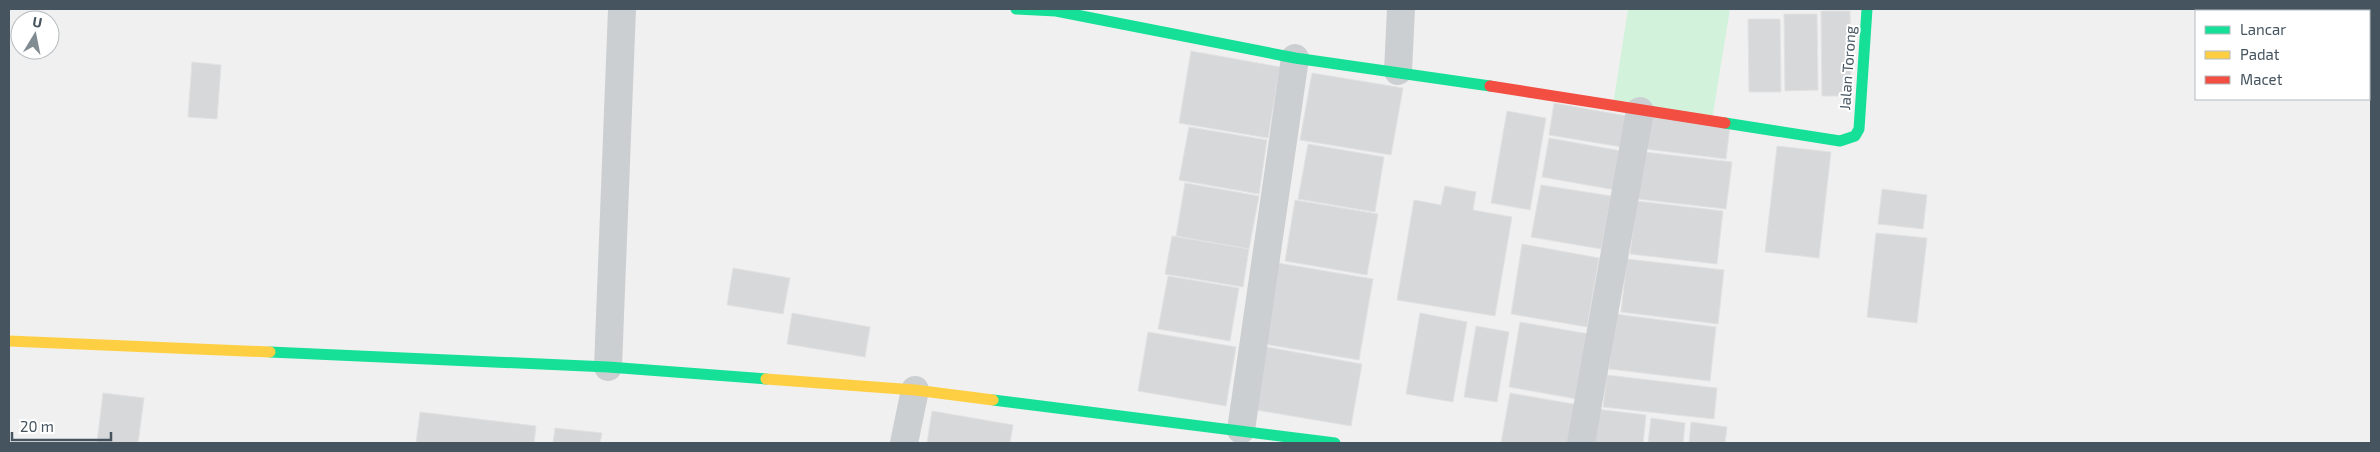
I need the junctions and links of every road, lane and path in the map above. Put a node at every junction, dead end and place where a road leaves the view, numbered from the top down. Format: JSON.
{"nodes":[{"id":1,"x":622,"y":9,"type":"edge"},
{"id":2,"x":1016,"y":9,"type":"edge"},
{"id":3,"x":1401,"y":9,"type":"edge"},
{"id":4,"x":1867,"y":9,"type":"edge"},
{"id":5,"x":1056,"y":10,"type":"edge"},
{"id":6,"x":1295,"y":58,"type":"junction"},
{"id":7,"x":1398,"y":71,"type":"junction"},
{"id":8,"x":1640,"y":111,"type":"junction"},
{"id":9,"x":9,"y":341,"type":"edge"},
{"id":10,"x":608,"y":367,"type":"junction"},
{"id":11,"x":915,"y":390,"type":"junction"},
{"id":12,"x":1241,"y":430,"type":"junction"},
{"id":13,"x":904,"y":443,"type":"edge"},
{"id":14,"x":1335,"y":443,"type":"edge"},
{"id":15,"x":1581,"y":443,"type":"edge"}],
"edges":[{"from":1,"to":10,"type":"street"},
{"from":2,"to":5,"type":"street"},
{"from":3,"to":7,"type":"street"},
{"from":4,"to":8,"type":"street","name":"Jalan Torong"},
{"from":5,"to":6,"type":"street"},
{"from":6,"to":7,"type":"street"},
{"from":6,"to":12,"type":"street"},
{"from":7,"to":8,"type":"street"},
{"from":8,"to":15,"type":"street"},
{"from":9,"to":10,"type":"street"},
{"from":10,"to":11,"type":"street"},
{"from":11,"to":12,"type":"street"},
{"from":11,"to":13,"type":"street"},
{"from":12,"to":14,"type":"street"}]}
